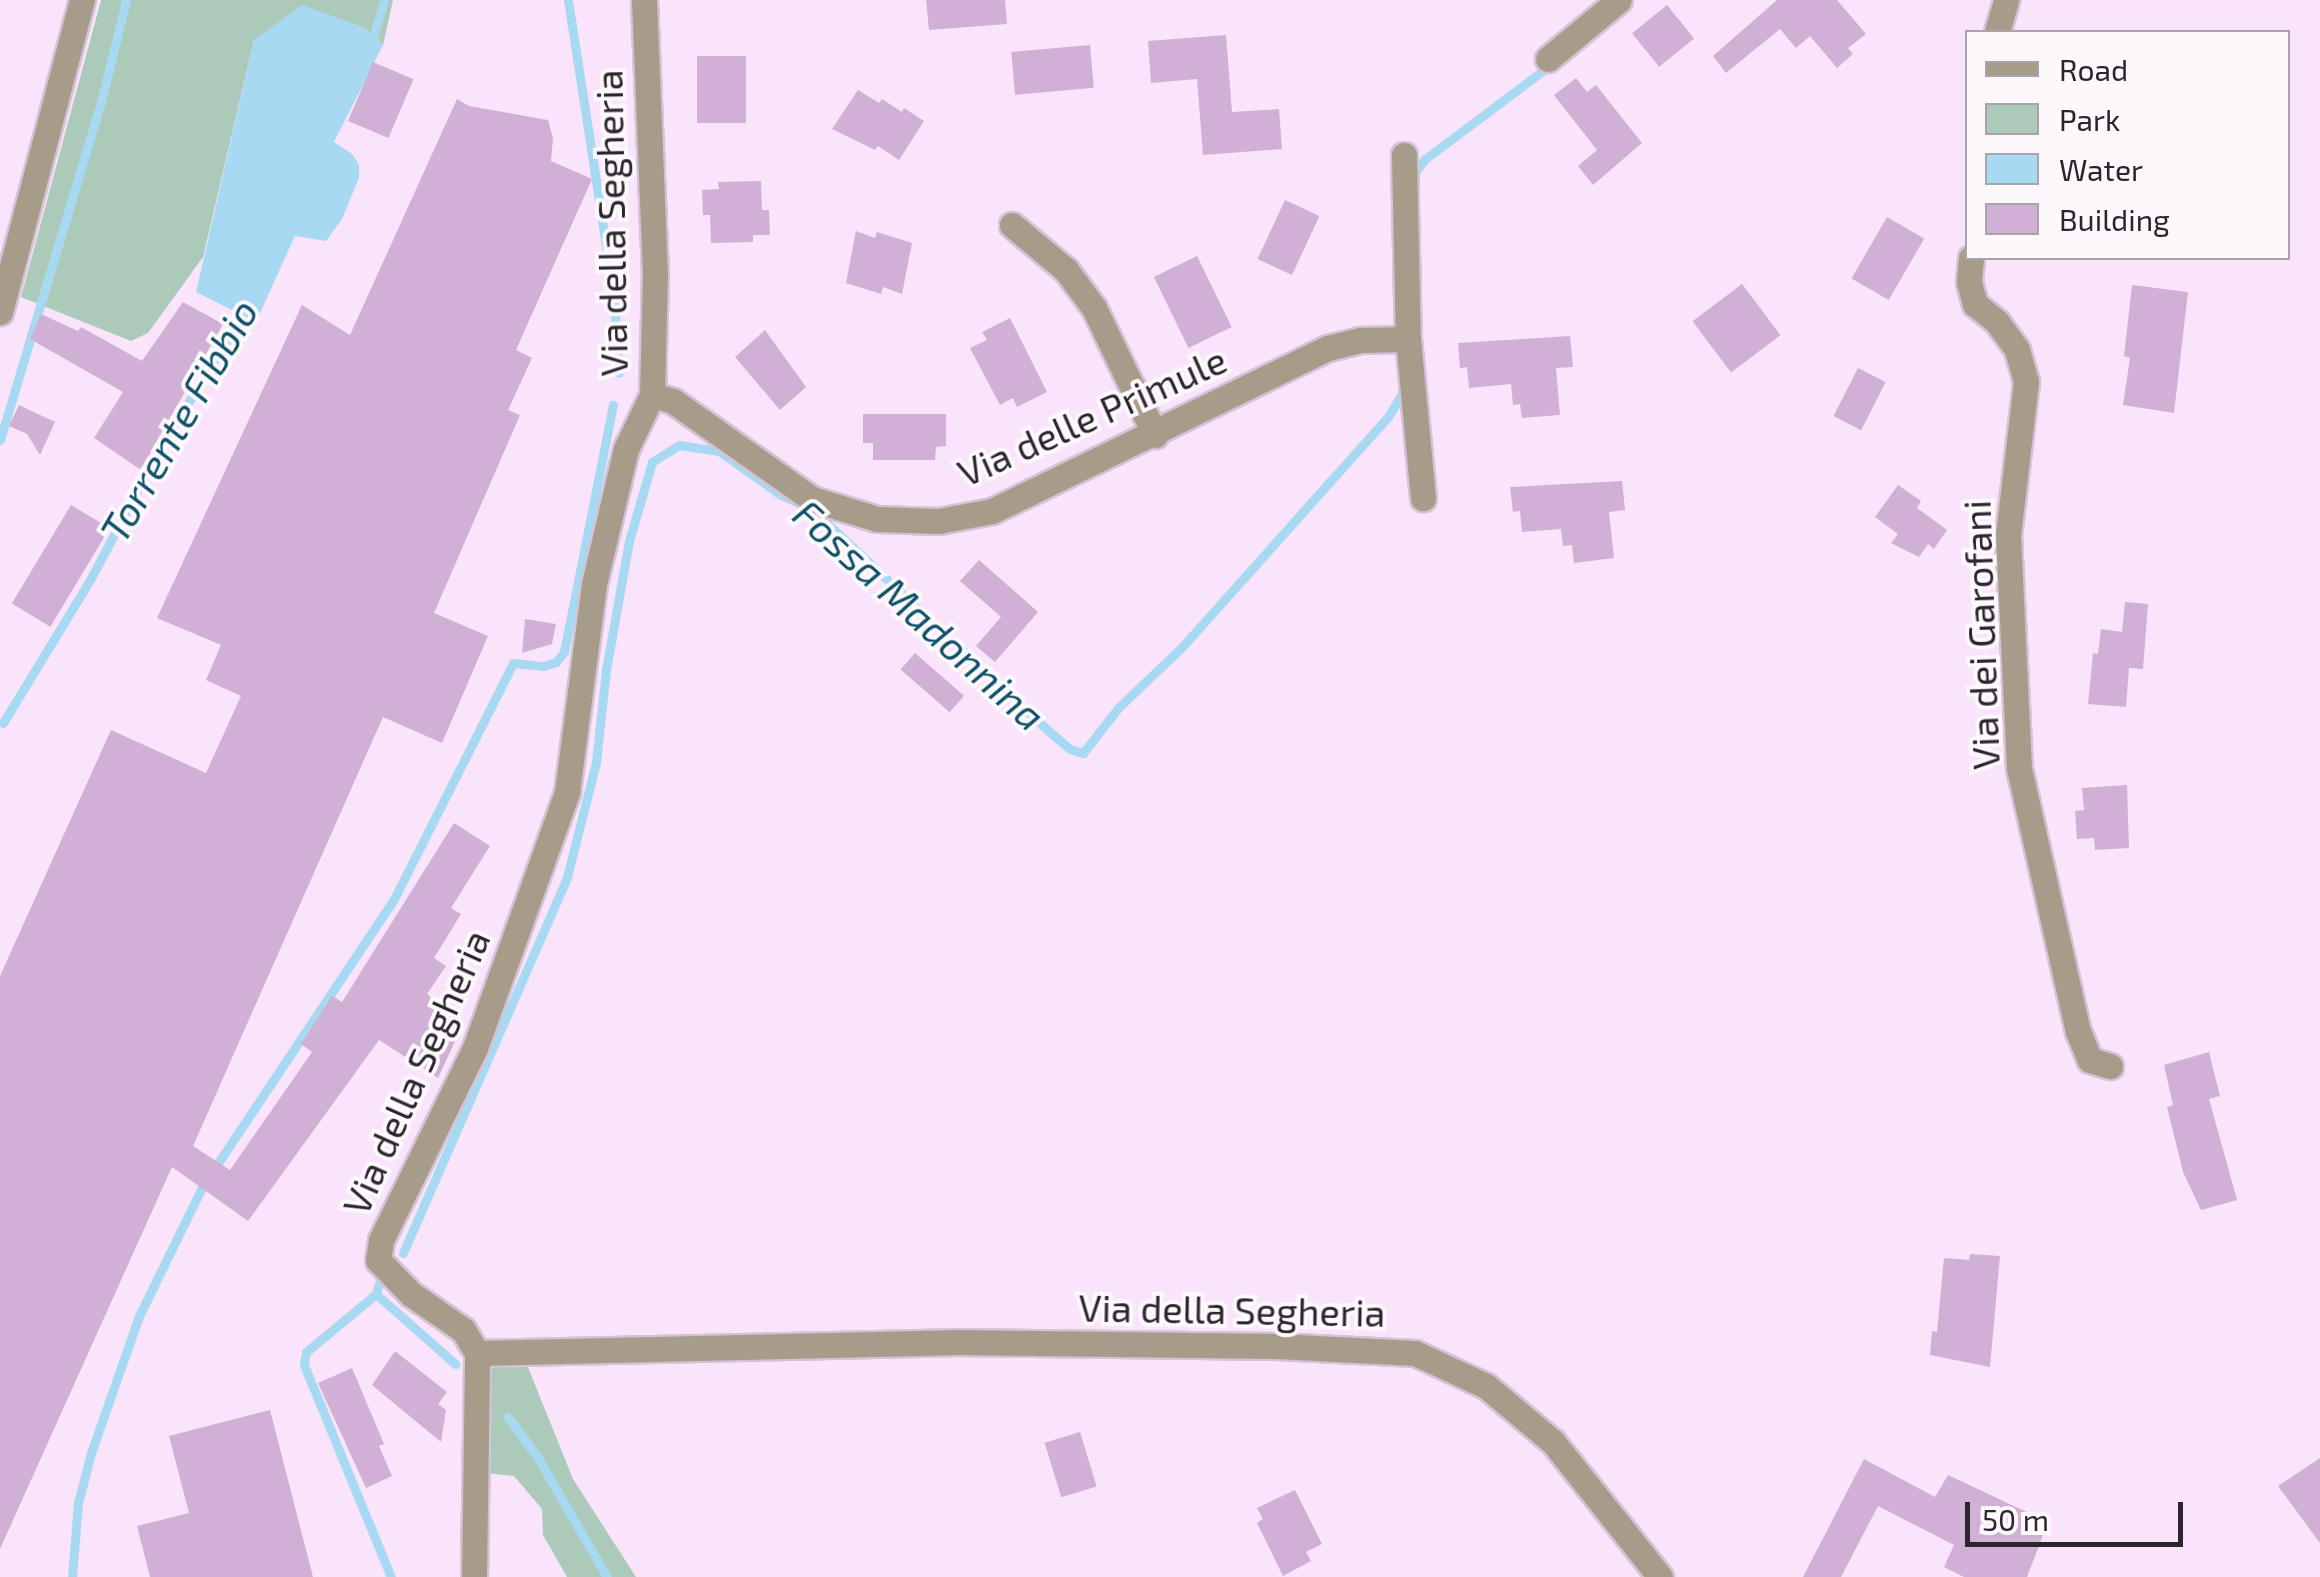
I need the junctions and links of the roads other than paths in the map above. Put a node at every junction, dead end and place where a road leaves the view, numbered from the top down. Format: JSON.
{"nodes":[{"id":1,"x":82,"y":0,"type":"edge"},
{"id":2,"x":644,"y":0,"type":"edge"},
{"id":3,"x":1619,"y":0,"type":"edge"},
{"id":4,"x":2006,"y":0,"type":"edge"},
{"id":5,"x":1998,"y":30,"type":"edge"},
{"id":6,"x":1548,"y":60,"type":"dead end"},
{"id":7,"x":1404,"y":155,"type":"dead end"},
{"id":8,"x":1012,"y":226,"type":"dead end"},
{"id":9,"x":1971,"y":260,"type":"edge"},
{"id":10,"x":0,"y":312,"type":"edge"},
{"id":11,"x":1408,"y":339,"type":"junction"},
{"id":12,"x":652,"y":394,"type":"junction"},
{"id":13,"x":1154,"y":435,"type":"junction"},
{"id":14,"x":1422,"y":498,"type":"dead end"},
{"id":15,"x":2110,"y":1066,"type":"dead end"},
{"id":16,"x":477,"y":1353,"type":"junction"},
{"id":17,"x":474,"y":1577,"type":"edge"},
{"id":18,"x":1660,"y":1577,"type":"edge"}],
"edges":[{"from":1,"to":10,"type":"street"},
{"from":2,"to":12,"type":"street","name":"Via della Segheria"},
{"from":3,"to":6,"type":"street"},
{"from":4,"to":5,"type":"street"},
{"from":7,"to":11,"type":"street"},
{"from":8,"to":13,"type":"street"},
{"from":9,"to":15,"type":"street","name":"Via dei Garofani"},
{"from":11,"to":13,"type":"street","name":"Via delle Primule"},
{"from":11,"to":14,"type":"street"},
{"from":12,"to":13,"type":"street","name":"Via delle Primule"},
{"from":12,"to":16,"type":"street","name":"Via della Segheria"},
{"from":16,"to":17,"type":"street"},
{"from":16,"to":18,"type":"street","name":"Via della Segheria"}]}
